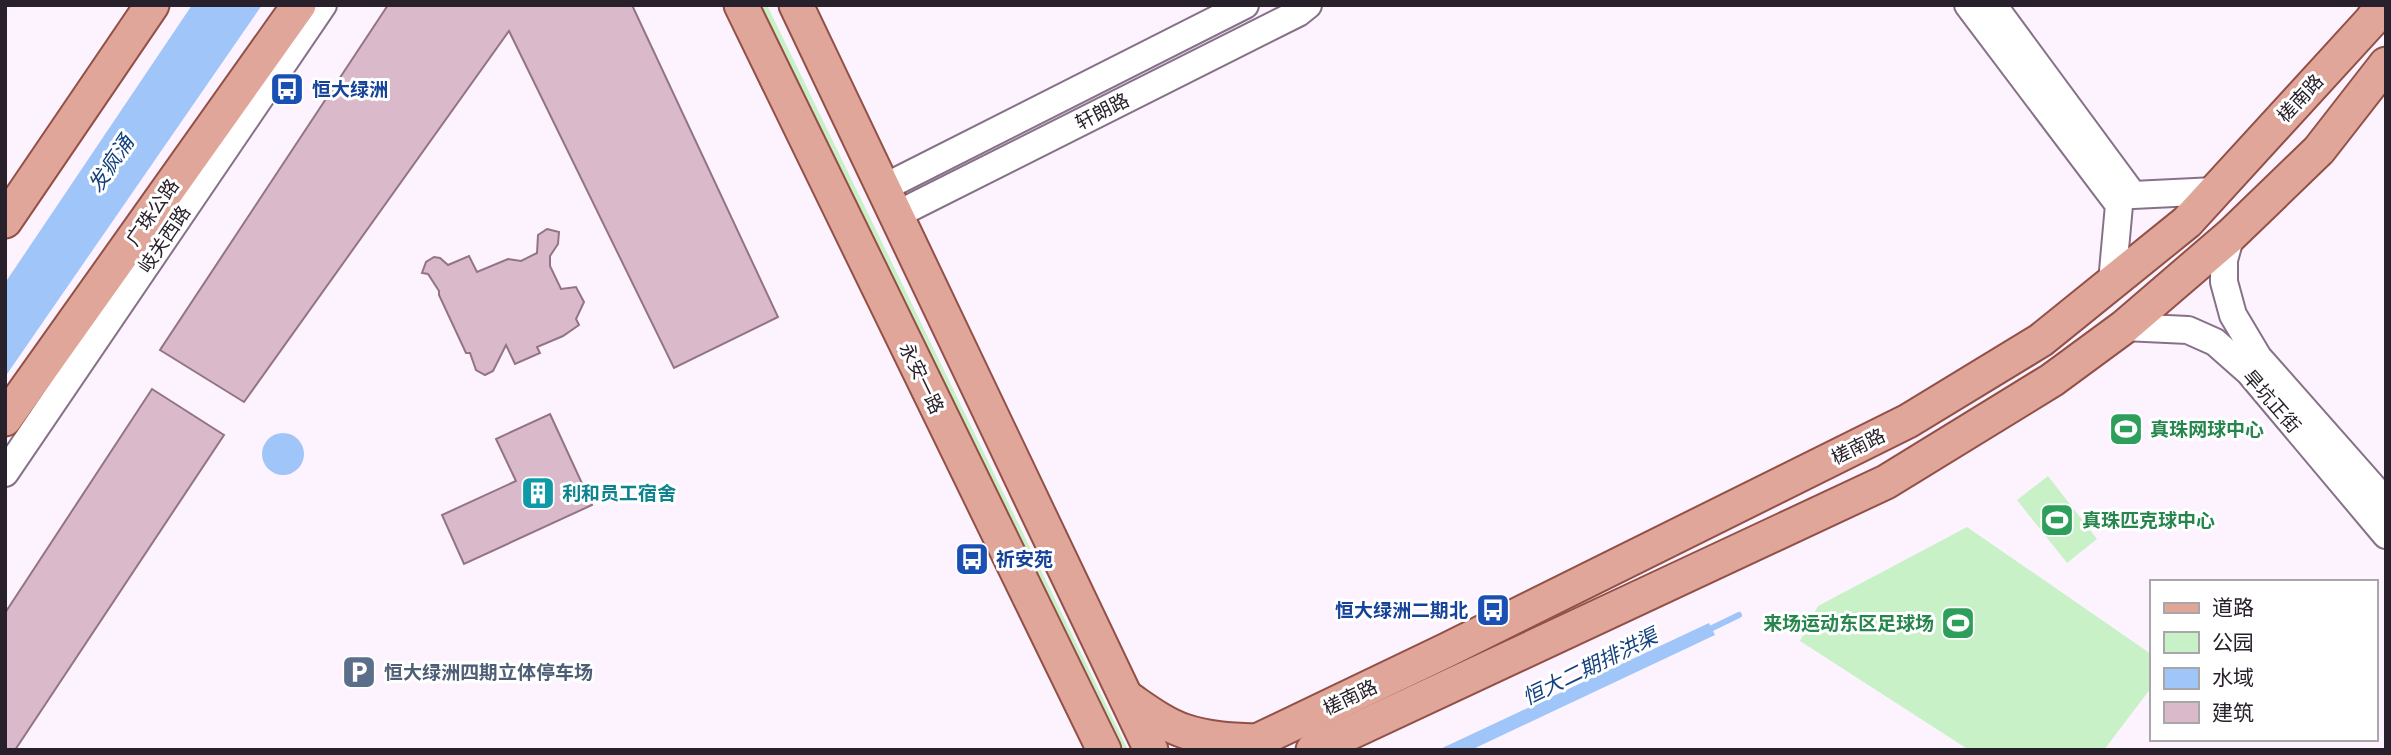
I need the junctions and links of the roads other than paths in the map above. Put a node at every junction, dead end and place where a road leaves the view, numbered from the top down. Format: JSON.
{"nodes":[{"id":1,"x":152,"y":5,"type":"edge"},
{"id":2,"x":299,"y":5,"type":"edge"},
{"id":3,"x":323,"y":5,"type":"edge"},
{"id":4,"x":741,"y":5,"type":"edge"},
{"id":5,"x":796,"y":5,"type":"edge"},
{"id":6,"x":1245,"y":5,"type":"edge"},
{"id":7,"x":1307,"y":5,"type":"edge"},
{"id":8,"x":1968,"y":5,"type":"edge"},
{"id":9,"x":1993,"y":5,"type":"edge"},
{"id":10,"x":2382,"y":5,"type":"edge"},
{"id":11,"x":2386,"y":64,"type":"edge"},
{"id":12,"x":2215,"y":191,"type":"junction"},
{"id":13,"x":890,"y":201,"type":"junction"},
{"id":14,"x":5,"y":221,"type":"edge"},
{"id":15,"x":2231,"y":235,"type":"junction"},
{"id":16,"x":2112,"y":282,"type":"junction"},
{"id":17,"x":2124,"y":327,"type":"junction"},
{"id":18,"x":5,"y":419,"type":"edge"},
{"id":19,"x":1821,"y":465,"type":"junction"},
{"id":20,"x":5,"y":473,"type":"edge"},
{"id":21,"x":2386,"y":502,"type":"edge"},
{"id":22,"x":1840,"y":504,"type":"junction"},
{"id":23,"x":2386,"y":536,"type":"edge"},
{"id":24,"x":1126,"y":697,"type":"junction"},
{"id":25,"x":1082,"y":705,"type":"junction"},
{"id":26,"x":1247,"y":745,"type":"edge"},
{"id":27,"x":1083,"y":750,"type":"edge"},
{"id":28,"x":1104,"y":750,"type":"edge"},
{"id":29,"x":1151,"y":750,"type":"edge"},
{"id":30,"x":1313,"y":750,"type":"edge"}],
"edges":[{"from":1,"to":14,"type":"main road"},
{"from":2,"to":18,"type":"main road","name":"广珠公路"},
{"from":3,"to":20,"type":"street","name":"岐关西路"},
{"from":4,"to":25,"type":"main road","name":"永安一路"},
{"from":5,"to":13,"type":"main road"},
{"from":6,"to":13,"type":"street","name":"轩朗路"},
{"from":7,"to":13,"type":"street","name":"轩朗路"},
{"from":8,"to":16,"type":"street"},
{"from":9,"to":12,"type":"street"},
{"from":10,"to":12,"type":"main road","name":"槎南路"},
{"from":11,"to":15,"type":"main road","name":"槎南路"},
{"from":12,"to":16,"type":"main road","name":"槎南路"},
{"from":13,"to":24,"type":"main road"},
{"from":15,"to":17,"type":"main road","name":"槎南路"},
{"from":15,"to":21,"type":"street","name":"旱坑正街"},
{"from":16,"to":19,"type":"main road","name":"槎南路"},
{"from":17,"to":22,"type":"main road","name":"槎南路"},
{"from":17,"to":23,"type":"street","name":"旱坑正街"},
{"from":19,"to":22,"type":"main road"},
{"from":19,"to":26,"type":"main road","name":"槎南路"},
{"from":22,"to":30,"type":"main road","name":"槎南路"},
{"from":24,"to":26,"type":"main road"},
{"from":24,"to":29,"type":"main road"},
{"from":25,"to":27,"type":"main road"},
{"from":25,"to":28,"type":"main road","name":"永安一路"}]}
